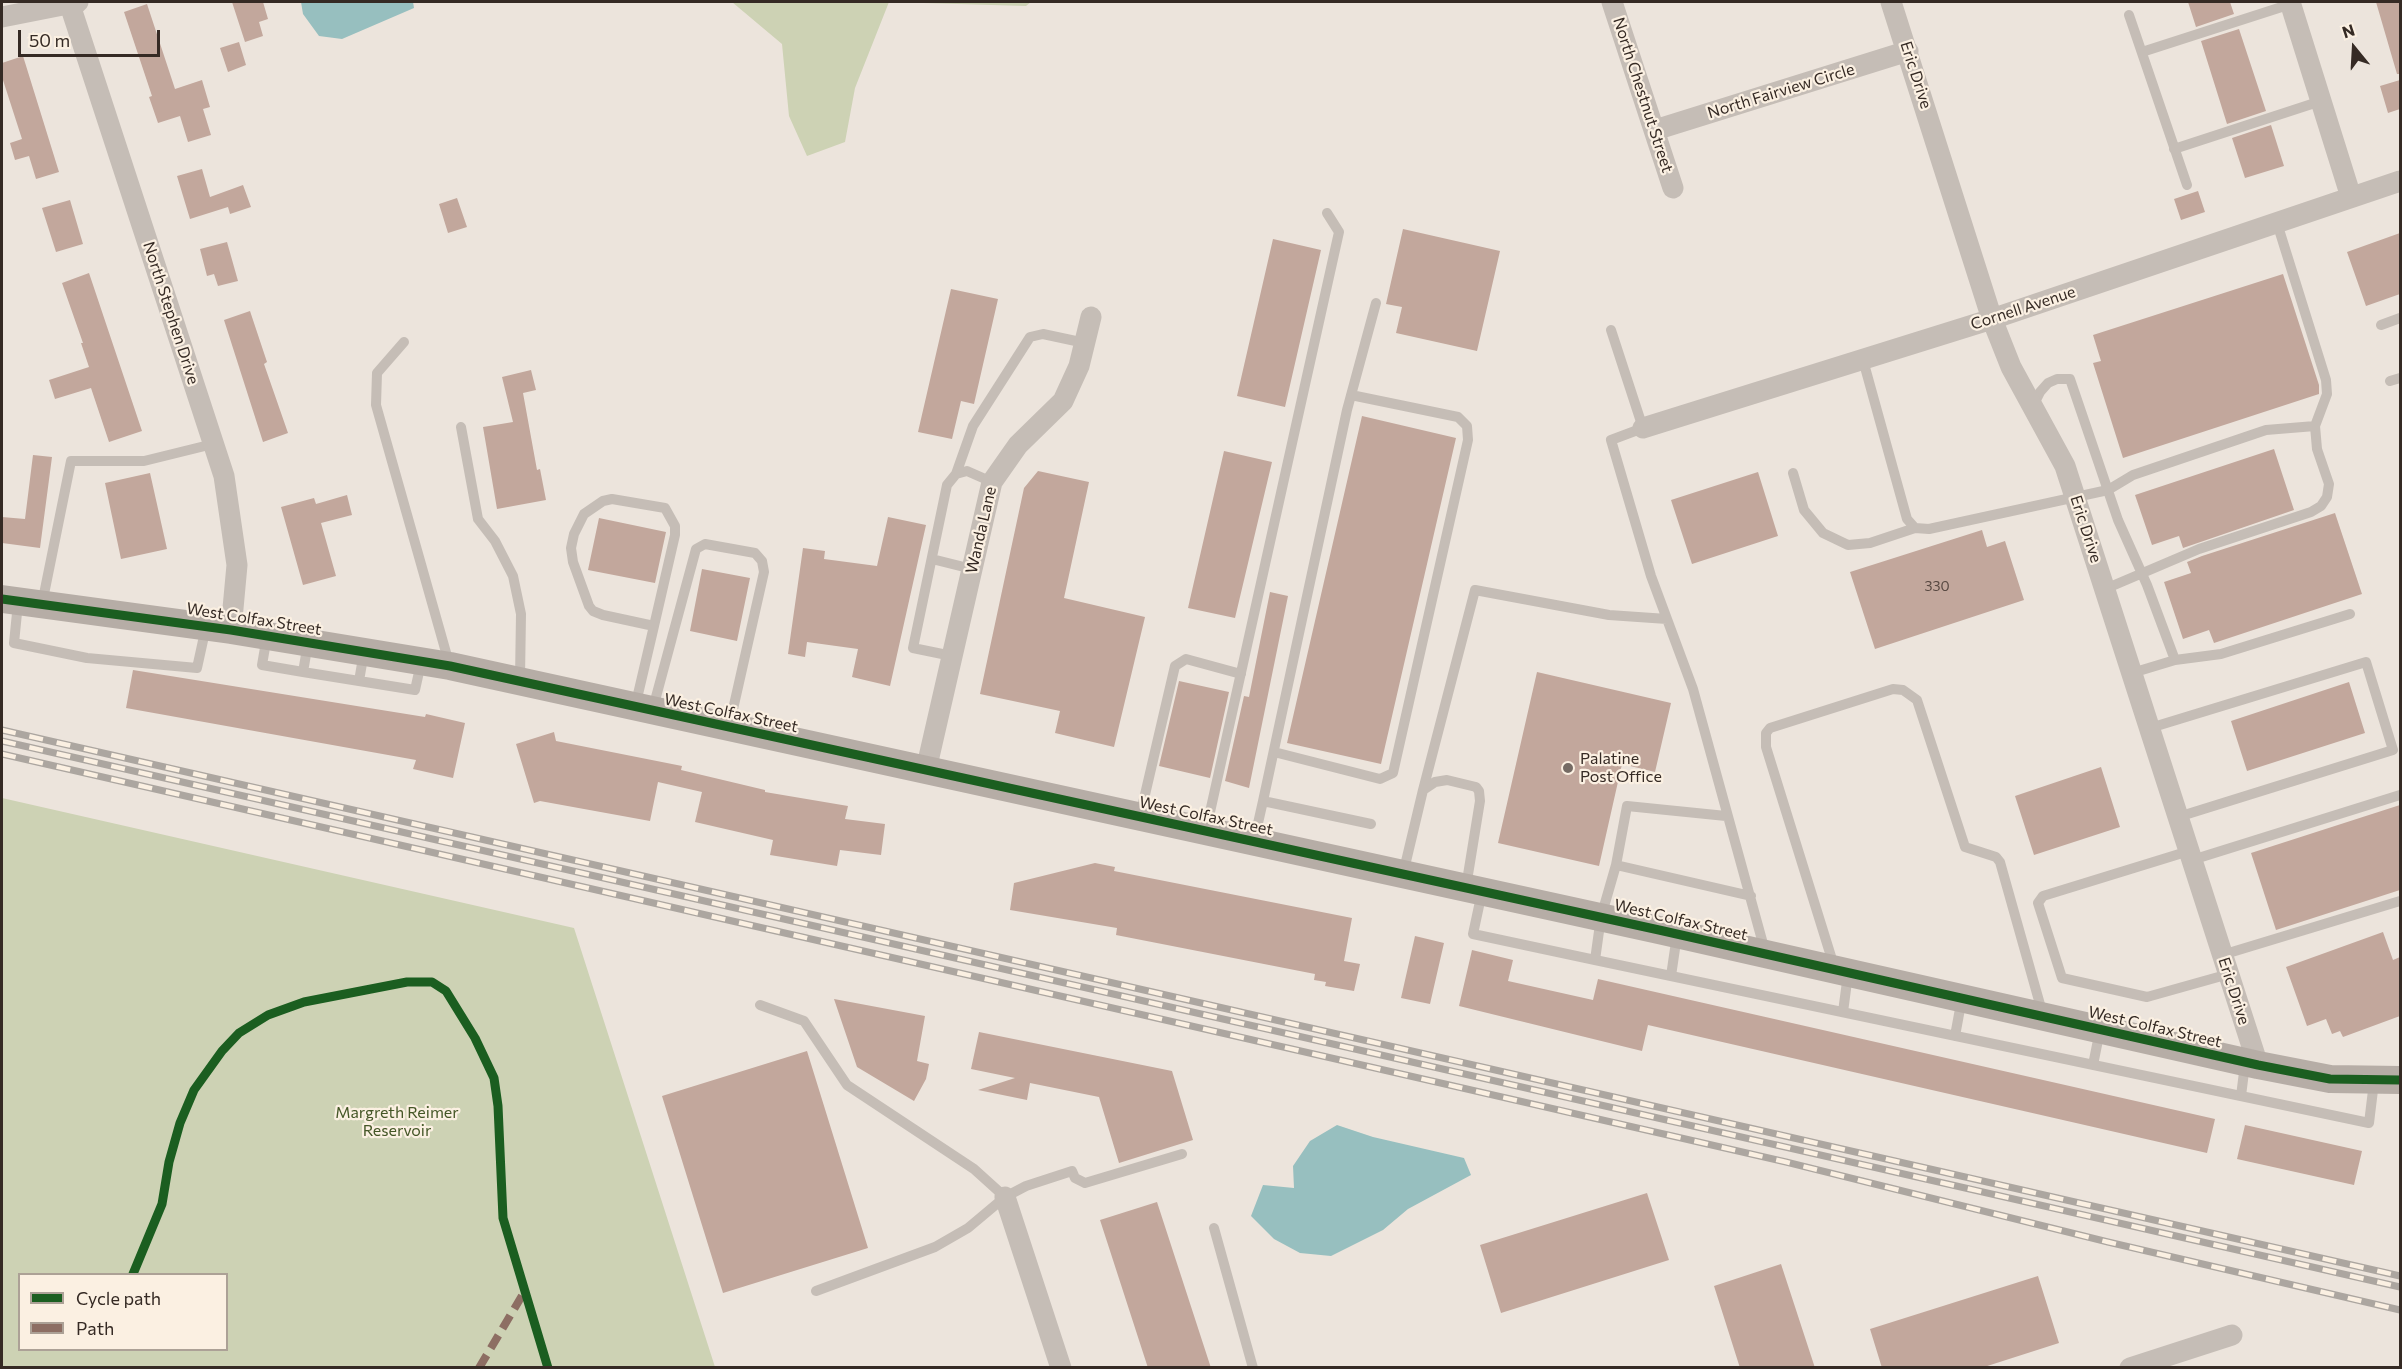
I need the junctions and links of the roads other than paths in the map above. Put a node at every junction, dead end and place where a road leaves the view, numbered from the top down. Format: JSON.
{"nodes":[{"id":1,"x":72,"y":2,"type":"edge"},
{"id":2,"x":1612,"y":2,"type":"edge"},
{"id":3,"x":1891,"y":2,"type":"edge"},
{"id":4,"x":2290,"y":3,"type":"edge"},
{"id":5,"x":2129,"y":15,"type":"dead end"},
{"id":6,"x":2,"y":17,"type":"edge"},
{"id":7,"x":1908,"y":51,"type":"junction"},
{"id":8,"x":2142,"y":52,"type":"junction"},
{"id":9,"x":2321,"y":101,"type":"junction"},
{"id":10,"x":1655,"y":130,"type":"junction"},
{"id":11,"x":2174,"y":149,"type":"junction"},
{"id":12,"x":2400,"y":181,"type":"edge"},
{"id":13,"x":2187,"y":185,"type":"dead end"},
{"id":14,"x":1673,"y":188,"type":"dead end"},
{"id":15,"x":2351,"y":197,"type":"junction"},
{"id":16,"x":1327,"y":213,"type":"dead end"},
{"id":17,"x":2277,"y":223,"type":"junction"},
{"id":18,"x":1376,"y":303,"type":"dead end"},
{"id":19,"x":1090,"y":317,"type":"dead end"},
{"id":20,"x":1992,"y":318,"type":"junction"},
{"id":21,"x":2400,"y":318,"type":"edge"},
{"id":22,"x":2381,"y":325,"type":"dead end"},
{"id":23,"x":1611,"y":330,"type":"dead end"},
{"id":24,"x":404,"y":342,"type":"dead end"},
{"id":25,"x":1085,"y":343,"type":"junction"},
{"id":26,"x":1863,"y":360,"type":"junction"},
{"id":27,"x":1351,"y":395,"type":"junction"},
{"id":28,"x":2033,"y":406,"type":"junction"},
{"id":29,"x":2314,"y":426,"type":"junction"},
{"id":30,"x":461,"y":427,"type":"dead end"},
{"id":31,"x":1643,"y":428,"type":"junction"},
{"id":32,"x":213,"y":444,"type":"junction"},
{"id":33,"x":1792,"y":473,"type":"dead end"},
{"id":34,"x":956,"y":474,"type":"junction"},
{"id":35,"x":992,"y":482,"type":"junction"},
{"id":36,"x":2108,"y":490,"type":"junction"},
{"id":37,"x":2075,"y":495,"type":"junction"},
{"id":38,"x":1915,"y":528,"type":"junction"},
{"id":39,"x":932,"y":559,"type":"junction"},
{"id":40,"x":972,"y":569,"type":"junction"},
{"id":41,"x":2142,"y":574,"type":"junction"},
{"id":42,"x":2105,"y":589,"type":"junction"},
{"id":43,"x":21,"y":602,"type":"edge"},
{"id":44,"x":2350,"y":614,"type":"dead end"},
{"id":45,"x":1667,"y":619,"type":"junction"},
{"id":46,"x":654,"y":626,"type":"junction"},
{"id":47,"x":218,"y":628,"type":"junction"},
{"id":48,"x":267,"y":636,"type":"junction"},
{"id":49,"x":308,"y":643,"type":"junction"},
{"id":50,"x":364,"y":652,"type":"junction"},
{"id":51,"x":952,"y":656,"type":"junction"},
{"id":52,"x":2175,"y":660,"type":"junction"},
{"id":53,"x":421,"y":662,"type":"junction"},
{"id":54,"x":450,"y":666,"type":"junction"},
{"id":55,"x":303,"y":672,"type":"junction"},
{"id":56,"x":2132,"y":673,"type":"junction"},
{"id":57,"x":1241,"y":674,"type":"junction"},
{"id":58,"x":358,"y":681,"type":"junction"},
{"id":59,"x":520,"y":682,"type":"junction"},
{"id":60,"x":643,"y":709,"type":"junction"},
{"id":61,"x":729,"y":728,"type":"junction"},
{"id":62,"x":2150,"y":728,"type":"junction"},
{"id":63,"x":1274,"y":752,"type":"junction"},
{"id":64,"x":926,"y":770,"type":"junction"},
{"id":65,"x":1423,"y":790,"type":"junction"},
{"id":66,"x":2400,"y":795,"type":"edge"},
{"id":67,"x":1263,"y":801,"type":"junction"},
{"id":68,"x":1726,"y":816,"type":"junction"},
{"id":69,"x":1140,"y":817,"type":"junction"},
{"id":70,"x":2178,"y":817,"type":"junction"},
{"id":71,"x":1371,"y":824,"type":"dead end"},
{"id":72,"x":1206,"y":831,"type":"junction"},
{"id":73,"x":1254,"y":841,"type":"junction"},
{"id":74,"x":2190,"y":855,"type":"junction"},
{"id":75,"x":1616,"y":865,"type":"junction"},
{"id":76,"x":1402,"y":874,"type":"junction"},
{"id":77,"x":1474,"y":889,"type":"junction"},
{"id":78,"x":1751,"y":896,"type":"junction"},
{"id":79,"x":2400,"y":901,"type":"edge"},
{"id":80,"x":1601,"y":917,"type":"junction"},
{"id":81,"x":1677,"y":934,"type":"junction"},
{"id":82,"x":1766,"y":954,"type":"junction"},
{"id":83,"x":1595,"y":960,"type":"junction"},
{"id":84,"x":2226,"y":965,"type":"junction"},
{"id":85,"x":1841,"y":971,"type":"junction"},
{"id":86,"x":1671,"y":976,"type":"junction"},
{"id":87,"x":1962,"y":998,"type":"junction"},
{"id":88,"x":760,"y":1005,"type":"dead end"},
{"id":89,"x":1843,"y":1012,"type":"junction"},
{"id":90,"x":2043,"y":1017,"type":"junction"},
{"id":91,"x":2100,"y":1029,"type":"junction"},
{"id":92,"x":1955,"y":1036,"type":"junction"},
{"id":93,"x":2252,"y":1064,"type":"junction"},
{"id":94,"x":2093,"y":1065,"type":"junction"},
{"id":95,"x":2387,"y":1081,"type":"edge"},
{"id":96,"x":2241,"y":1096,"type":"junction"},
{"id":97,"x":1182,"y":1154,"type":"dead end"},
{"id":98,"x":1005,"y":1197,"type":"junction"},
{"id":99,"x":1214,"y":1228,"type":"dead end"},
{"id":100,"x":816,"y":1291,"type":"dead end"},
{"id":101,"x":2232,"y":1335,"type":"dead end"},
{"id":102,"x":1061,"y":1368,"type":"edge"},
{"id":103,"x":1253,"y":1368,"type":"edge"},
{"id":104,"x":2130,"y":1368,"type":"edge"}],
"edges":[{"from":1,"to":6,"type":"street"},
{"from":1,"to":32,"type":"street","name":"North Stephen Drive"},
{"from":2,"to":10,"type":"street","name":"North Chestnut Street"},
{"from":3,"to":7,"type":"street","name":"Eric Drive"},
{"from":4,"to":8,"type":"lane"},
{"from":4,"to":9,"type":"street"},
{"from":5,"to":8,"type":"lane"},
{"from":7,"to":10,"type":"street","name":"North Fairview Circle"},
{"from":7,"to":20,"type":"street","name":"Eric Drive"},
{"from":8,"to":11,"type":"lane"},
{"from":9,"to":11,"type":"lane"},
{"from":9,"to":15,"type":"street"},
{"from":10,"to":14,"type":"street","name":"North Chestnut Street"},
{"from":11,"to":13,"type":"lane"},
{"from":12,"to":15,"type":"street","name":"Cornell Avenue"},
{"from":15,"to":17,"type":"street","name":"Cornell Avenue"},
{"from":16,"to":57,"type":"lane"},
{"from":17,"to":20,"type":"street","name":"Cornell Avenue"},
{"from":17,"to":29,"type":"lane"},
{"from":18,"to":27,"type":"lane"},
{"from":19,"to":25,"type":"street","name":"Wanda Lane"},
{"from":20,"to":26,"type":"street","name":"Cornell Avenue"},
{"from":20,"to":28,"type":"street","name":"Eric Drive"},
{"from":21,"to":22,"type":"lane"},
{"from":23,"to":31,"type":"lane"},
{"from":24,"to":54,"type":"lane"},
{"from":25,"to":34,"type":"lane"},
{"from":25,"to":35,"type":"street","name":"Wanda Lane"},
{"from":26,"to":31,"type":"street","name":"Cornell Avenue"},
{"from":26,"to":38,"type":"lane"},
{"from":27,"to":63,"type":"lane"},
{"from":27,"to":63,"type":"lane"},
{"from":28,"to":36,"type":"lane"},
{"from":28,"to":37,"type":"street","name":"Eric Drive"},
{"from":29,"to":36,"type":"lane"},
{"from":29,"to":41,"type":"lane"},
{"from":30,"to":59,"type":"lane"},
{"from":31,"to":45,"type":"lane"},
{"from":32,"to":43,"type":"lane"},
{"from":32,"to":47,"type":"street","name":"North Stephen Drive"},
{"from":33,"to":38,"type":"lane"},
{"from":34,"to":35,"type":"lane"},
{"from":34,"to":39,"type":"lane"},
{"from":35,"to":40,"type":"street","name":"Wanda Lane"},
{"from":36,"to":37,"type":"lane"},
{"from":36,"to":41,"type":"lane"},
{"from":37,"to":38,"type":"lane"},
{"from":37,"to":42,"type":"street","name":"Eric Drive"},
{"from":39,"to":40,"type":"lane"},
{"from":39,"to":51,"type":"lane"},
{"from":40,"to":51,"type":"street","name":"Wanda Lane"},
{"from":41,"to":42,"type":"lane"},
{"from":41,"to":52,"type":"lane"},
{"from":42,"to":56,"type":"street","name":"Eric Drive"},
{"from":43,"to":47,"type":"street","name":"West Colfax Street"},
{"from":43,"to":47,"type":"lane"},
{"from":44,"to":52,"type":"lane"},
{"from":45,"to":65,"type":"lane"},
{"from":45,"to":68,"type":"lane"},
{"from":46,"to":46,"type":"lane"},
{"from":46,"to":60,"type":"lane"},
{"from":47,"to":48,"type":"street","name":"West Colfax Street"},
{"from":48,"to":49,"type":"street","name":"West Colfax Street"},
{"from":48,"to":55,"type":"lane"},
{"from":49,"to":50,"type":"street","name":"West Colfax Street"},
{"from":49,"to":55,"type":"lane"},
{"from":50,"to":53,"type":"street","name":"West Colfax Street"},
{"from":50,"to":58,"type":"lane"},
{"from":51,"to":64,"type":"street","name":"Wanda Lane"},
{"from":52,"to":56,"type":"lane"},
{"from":53,"to":54,"type":"street","name":"West Colfax Street"},
{"from":53,"to":58,"type":"lane"},
{"from":54,"to":59,"type":"street","name":"West Colfax Street"},
{"from":55,"to":58,"type":"lane"},
{"from":56,"to":62,"type":"street","name":"Eric Drive"},
{"from":57,"to":69,"type":"lane"},
{"from":57,"to":72,"type":"lane"},
{"from":59,"to":60,"type":"street","name":"West Colfax Street"},
{"from":60,"to":61,"type":"street","name":"West Colfax Street"},
{"from":60,"to":61,"type":"lane"},
{"from":61,"to":64,"type":"street","name":"West Colfax Street"},
{"from":62,"to":70,"type":"street","name":"Eric Drive"},
{"from":62,"to":70,"type":"lane"},
{"from":63,"to":67,"type":"lane"},
{"from":64,"to":69,"type":"street","name":"West Colfax Street"},
{"from":65,"to":76,"type":"lane"},
{"from":65,"to":77,"type":"lane"},
{"from":66,"to":74,"type":"lane"},
{"from":67,"to":71,"type":"lane"},
{"from":67,"to":73,"type":"lane"},
{"from":68,"to":75,"type":"lane"},
{"from":68,"to":78,"type":"lane"},
{"from":69,"to":72,"type":"street","name":"West Colfax Street"},
{"from":70,"to":74,"type":"street","name":"Eric Drive"},
{"from":72,"to":73,"type":"street","name":"West Colfax Street"},
{"from":73,"to":76,"type":"street","name":"West Colfax Street"},
{"from":74,"to":84,"type":"street","name":"Eric Drive"},
{"from":74,"to":84,"type":"lane"},
{"from":75,"to":78,"type":"lane"},
{"from":75,"to":80,"type":"lane"},
{"from":76,"to":77,"type":"street","name":"West Colfax Street"},
{"from":77,"to":80,"type":"street","name":"West Colfax Street"},
{"from":77,"to":83,"type":"lane"},
{"from":78,"to":82,"type":"lane"},
{"from":79,"to":84,"type":"lane"},
{"from":80,"to":81,"type":"street","name":"West Colfax Street"},
{"from":80,"to":83,"type":"lane"},
{"from":81,"to":82,"type":"street","name":"West Colfax Street"},
{"from":81,"to":86,"type":"lane"},
{"from":82,"to":85,"type":"street","name":"West Colfax Street"},
{"from":83,"to":86,"type":"lane"},
{"from":84,"to":93,"type":"street","name":"Eric Drive"},
{"from":85,"to":87,"type":"street","name":"West Colfax Street"},
{"from":85,"to":89,"type":"lane"},
{"from":85,"to":90,"type":"lane"},
{"from":86,"to":89,"type":"lane"},
{"from":87,"to":90,"type":"street","name":"West Colfax Street"},
{"from":87,"to":92,"type":"lane"},
{"from":88,"to":98,"type":"lane"},
{"from":89,"to":92,"type":"lane"},
{"from":90,"to":91,"type":"street","name":"West Colfax Street"},
{"from":91,"to":93,"type":"street","name":"West Colfax Street"},
{"from":91,"to":94,"type":"lane"},
{"from":92,"to":94,"type":"lane"},
{"from":93,"to":95,"type":"street","name":"West Colfax Street"},
{"from":93,"to":96,"type":"lane"},
{"from":94,"to":96,"type":"lane"},
{"from":95,"to":96,"type":"lane"},
{"from":97,"to":98,"type":"lane"},
{"from":98,"to":100,"type":"lane"},
{"from":98,"to":102,"type":"street"},
{"from":99,"to":103,"type":"lane"},
{"from":101,"to":104,"type":"street"}]}
